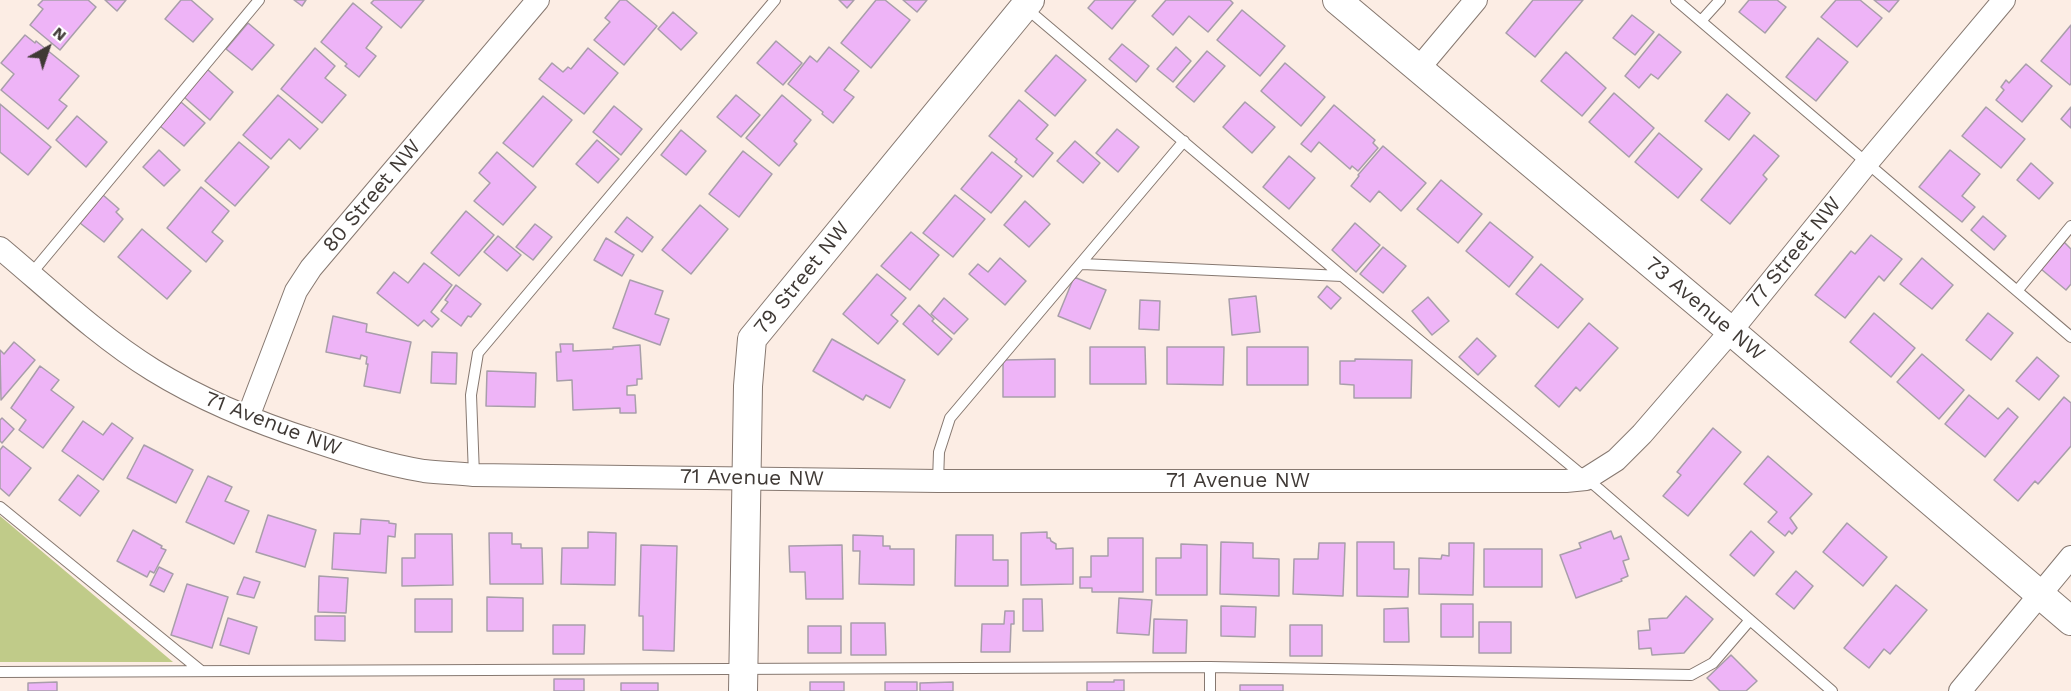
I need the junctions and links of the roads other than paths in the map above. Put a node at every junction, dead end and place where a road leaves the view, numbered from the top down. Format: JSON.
{"nodes":[{"id":1,"x":259,"y":0,"type":"edge"},
{"id":2,"x":538,"y":0,"type":"edge"},
{"id":3,"x":775,"y":0,"type":"edge"},
{"id":4,"x":1337,"y":0,"type":"edge"},
{"id":5,"x":1476,"y":0,"type":"edge"},
{"id":6,"x":1676,"y":0,"type":"edge"},
{"id":7,"x":1720,"y":0,"type":"edge"},
{"id":8,"x":2004,"y":0,"type":"edge"},
{"id":9,"x":1024,"y":2,"type":"edge"},
{"id":10,"x":1701,"y":21,"type":"junction"},
{"id":11,"x":1419,"y":68,"type":"junction"},
{"id":12,"x":1184,"y":141,"type":"junction"},
{"id":13,"x":1867,"y":163,"type":"junction"},
{"id":14,"x":2071,"y":226,"type":"edge"},
{"id":15,"x":0,"y":248,"type":"edge"},
{"id":16,"x":1082,"y":264,"type":"junction"},
{"id":17,"x":31,"y":274,"type":"junction"},
{"id":18,"x":1342,"y":276,"type":"junction"},
{"id":19,"x":2017,"y":291,"type":"junction"},
{"id":20,"x":1731,"y":331,"type":"junction"},
{"id":21,"x":2071,"y":337,"type":"edge"},
{"id":22,"x":248,"y":417,"type":"junction"},
{"id":23,"x":474,"y":475,"type":"junction"},
{"id":24,"x":747,"y":477,"type":"junction"},
{"id":25,"x":1576,"y":480,"type":"junction"},
{"id":26,"x":938,"y":481,"type":"junction"},
{"id":27,"x":0,"y":507,"type":"edge"},
{"id":28,"x":2071,"y":557,"type":"edge"},
{"id":29,"x":2040,"y":595,"type":"junction"},
{"id":30,"x":1750,"y":620,"type":"junction"},
{"id":31,"x":2071,"y":621,"type":"edge"},
{"id":32,"x":1210,"y":667,"type":"junction"},
{"id":33,"x":200,"y":670,"type":"junction"},
{"id":34,"x":0,"y":672,"type":"edge"},
{"id":35,"x":743,"y":680,"type":"edge"},
{"id":36,"x":1210,"y":691,"type":"edge"},
{"id":37,"x":1832,"y":691,"type":"edge"},
{"id":38,"x":1960,"y":691,"type":"edge"}],
"edges":[{"from":1,"to":17,"type":"lane"},
{"from":2,"to":22,"type":"street","name":"80 Street NW"},
{"from":3,"to":23,"type":"lane"},
{"from":4,"to":11,"type":"street","name":"73 Avenue NW"},
{"from":5,"to":11,"type":"street"},
{"from":6,"to":10,"type":"lane"},
{"from":7,"to":10,"type":"lane"},
{"from":8,"to":13,"type":"street","name":"77 Street NW"},
{"from":9,"to":12,"type":"lane"},
{"from":9,"to":24,"type":"street","name":"79 Street NW"},
{"from":10,"to":13,"type":"lane"},
{"from":11,"to":20,"type":"street","name":"73 Avenue NW"},
{"from":12,"to":16,"type":"lane"},
{"from":12,"to":18,"type":"lane"},
{"from":13,"to":19,"type":"lane"},
{"from":13,"to":20,"type":"street","name":"77 Street NW"},
{"from":14,"to":19,"type":"lane"},
{"from":15,"to":17,"type":"street","name":"71 Avenue NW"},
{"from":16,"to":18,"type":"lane"},
{"from":16,"to":26,"type":"lane"},
{"from":17,"to":22,"type":"street","name":"71 Avenue NW"},
{"from":18,"to":25,"type":"lane"},
{"from":19,"to":21,"type":"lane"},
{"from":20,"to":25,"type":"street","name":"77 Street NW"},
{"from":20,"to":29,"type":"street","name":"73 Avenue NW"},
{"from":22,"to":23,"type":"street","name":"71 Avenue NW"},
{"from":23,"to":24,"type":"street","name":"71 Avenue NW"},
{"from":24,"to":26,"type":"street","name":"71 Avenue NW"},
{"from":24,"to":35,"type":"street","name":"79 Street NW"},
{"from":25,"to":26,"type":"street","name":"71 Avenue NW"},
{"from":25,"to":30,"type":"lane"},
{"from":27,"to":33,"type":"lane"},
{"from":28,"to":29,"type":"street"},
{"from":29,"to":31,"type":"street","name":"73 Avenue NW"},
{"from":29,"to":38,"type":"street"},
{"from":30,"to":32,"type":"lane"},
{"from":30,"to":37,"type":"lane"},
{"from":32,"to":35,"type":"lane"},
{"from":32,"to":36,"type":"lane"},
{"from":33,"to":34,"type":"lane"},
{"from":33,"to":35,"type":"lane"}]}
